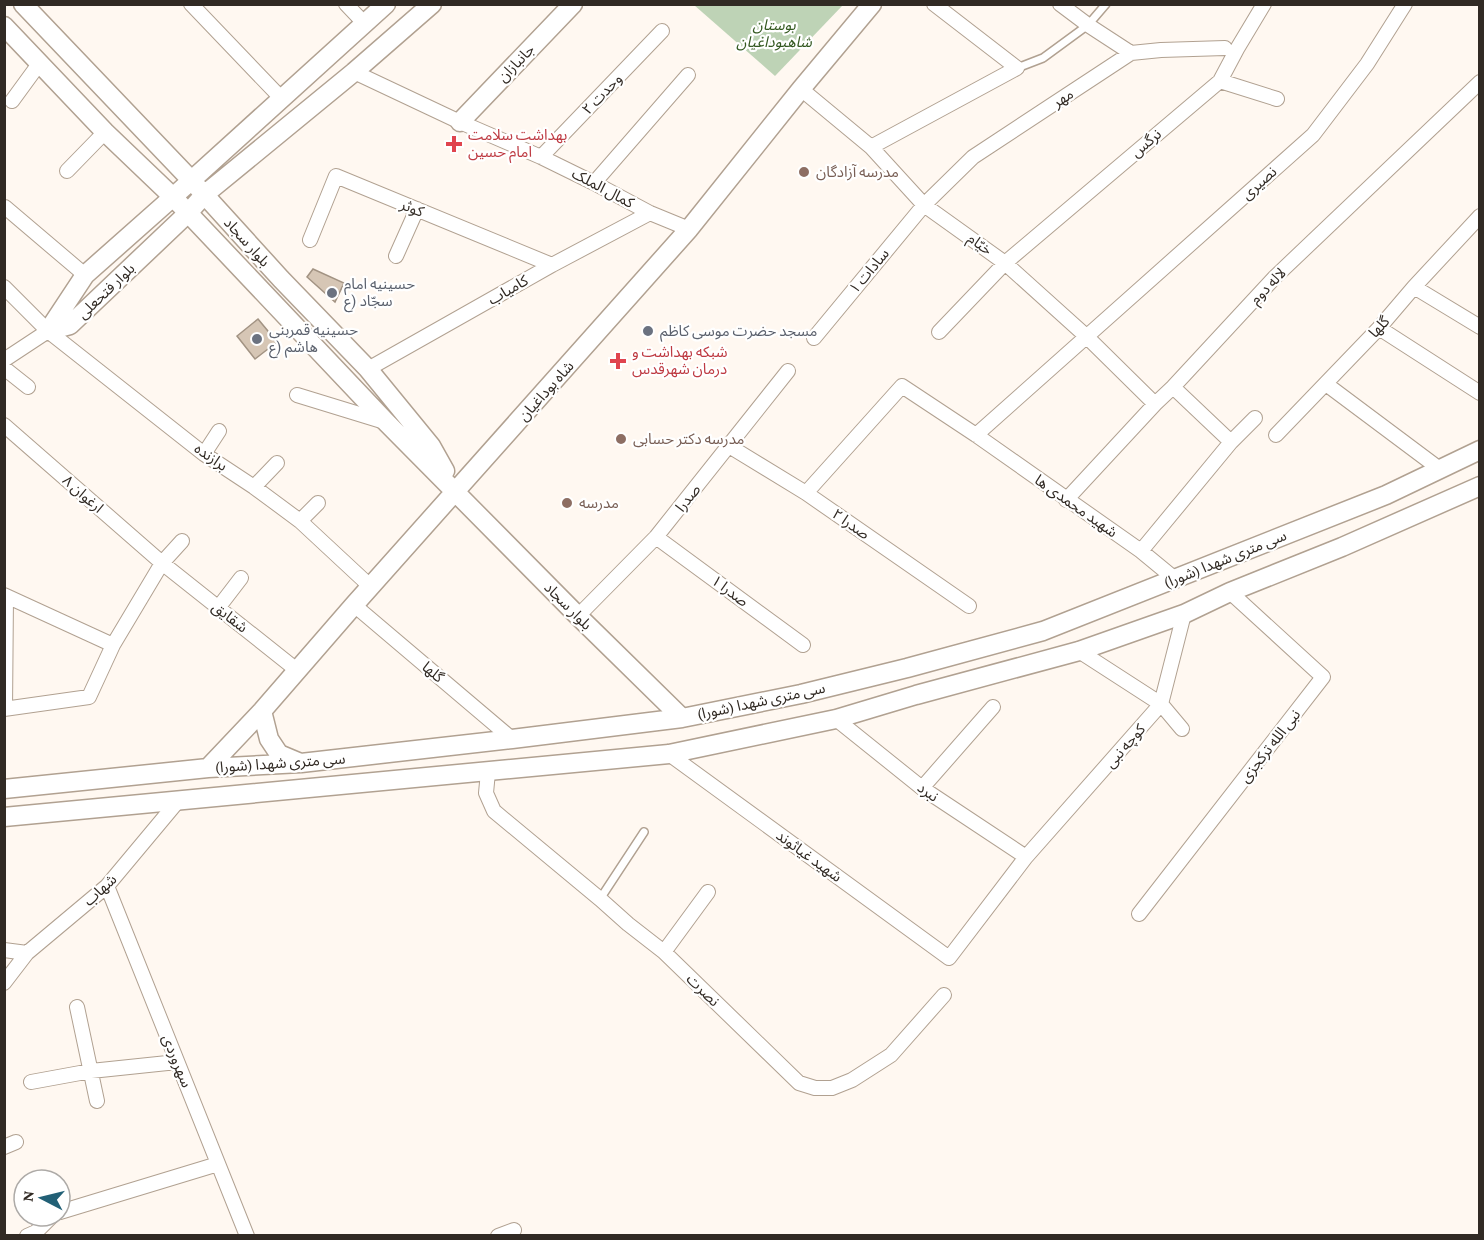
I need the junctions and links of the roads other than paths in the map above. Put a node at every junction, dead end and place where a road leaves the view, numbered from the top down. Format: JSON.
{"nodes":[{"id":1,"x":23,"y":4,"type":"edge"},
{"id":2,"x":191,"y":4,"type":"edge"},
{"id":3,"x":346,"y":4,"type":"edge"},
{"id":4,"x":386,"y":4,"type":"edge"},
{"id":5,"x":432,"y":4,"type":"edge"},
{"id":6,"x":573,"y":4,"type":"edge"},
{"id":7,"x":872,"y":4,"type":"edge"},
{"id":8,"x":934,"y":4,"type":"edge"},
{"id":9,"x":1060,"y":4,"type":"edge"},
{"id":10,"x":1106,"y":4,"type":"edge"},
{"id":11,"x":1264,"y":4,"type":"edge"},
{"id":12,"x":1405,"y":4,"type":"edge"},
{"id":13,"x":364,"y":23,"type":"junction"},
{"id":14,"x":4,"y":26,"type":"edge"},
{"id":15,"x":1088,"y":26,"type":"junction"},
{"id":16,"x":662,"y":31,"type":"dead end"},
{"id":17,"x":1225,"y":48,"type":"dead end"},
{"id":18,"x":1131,"y":53,"type":"junction"},
{"id":19,"x":39,"y":64,"type":"junction"},
{"id":20,"x":1017,"y":68,"type":"junction"},
{"id":21,"x":354,"y":72,"type":"junction"},
{"id":22,"x":688,"y":75,"type":"dead end"},
{"id":23,"x":1220,"y":81,"type":"junction"},
{"id":24,"x":1479,"y":82,"type":"edge"},
{"id":25,"x":801,"y":89,"type":"junction"},
{"id":26,"x":282,"y":99,"type":"junction"},
{"id":27,"x":1276,"y":99,"type":"dead end"},
{"id":28,"x":12,"y":101,"type":"dead end"},
{"id":29,"x":460,"y":122,"type":"junction"},
{"id":30,"x":105,"y":132,"type":"junction"},
{"id":31,"x":871,"y":147,"type":"junction"},
{"id":32,"x":541,"y":157,"type":"junction"},
{"id":33,"x":68,"y":171,"type":"dead end"},
{"id":34,"x":192,"y":181,"type":"junction"},
{"id":35,"x":594,"y":183,"type":"junction"},
{"id":36,"x":204,"y":195,"type":"junction"},
{"id":37,"x":173,"y":197,"type":"junction"},
{"id":38,"x":924,"y":205,"type":"junction"},
{"id":39,"x":5,"y":207,"type":"edge"},
{"id":40,"x":417,"y":209,"type":"junction"},
{"id":41,"x":188,"y":213,"type":"junction"},
{"id":42,"x":650,"y":213,"type":"junction"},
{"id":43,"x":1479,"y":216,"type":"edge"},
{"id":44,"x":689,"y":229,"type":"junction"},
{"id":45,"x":310,"y":240,"type":"dead end"},
{"id":46,"x":396,"y":256,"type":"dead end"},
{"id":47,"x":1005,"y":263,"type":"junction"},
{"id":48,"x":552,"y":265,"type":"junction"},
{"id":49,"x":85,"y":275,"type":"junction"},
{"id":50,"x":281,"y":279,"type":"junction"},
{"id":51,"x":4,"y":287,"type":"edge"},
{"id":52,"x":1413,"y":287,"type":"junction"},
{"id":53,"x":263,"y":293,"type":"junction"},
{"id":54,"x":1479,"y":327,"type":"edge"},
{"id":55,"x":1379,"y":328,"type":"junction"},
{"id":56,"x":48,"y":331,"type":"junction"},
{"id":57,"x":939,"y":332,"type":"dead end"},
{"id":58,"x":1086,"y":336,"type":"junction"},
{"id":59,"x":814,"y":338,"type":"dead end"},
{"id":60,"x":4,"y":360,"type":"edge"},
{"id":61,"x":4,"y":368,"type":"edge"},
{"id":62,"x":368,"y":369,"type":"junction"},
{"id":63,"x":788,"y":371,"type":"dead end"},
{"id":64,"x":1326,"y":384,"type":"junction"},
{"id":65,"x":28,"y":387,"type":"dead end"},
{"id":66,"x":1173,"y":387,"type":"junction"},
{"id":67,"x":1479,"y":393,"type":"edge"},
{"id":68,"x":297,"y":395,"type":"dead end"},
{"id":69,"x":1155,"y":404,"type":"junction"},
{"id":70,"x":1256,"y":418,"type":"dead end"},
{"id":71,"x":387,"y":423,"type":"junction"},
{"id":72,"x":4,"y":425,"type":"edge"},
{"id":73,"x":219,"y":431,"type":"dead end"},
{"id":74,"x":976,"y":435,"type":"junction"},
{"id":75,"x":1276,"y":435,"type":"dead end"},
{"id":76,"x":1231,"y":442,"type":"junction"},
{"id":77,"x":729,"y":446,"type":"junction"},
{"id":78,"x":1479,"y":450,"type":"edge"},
{"id":79,"x":204,"y":454,"type":"junction"},
{"id":80,"x":277,"y":463,"type":"dead end"},
{"id":81,"x":1441,"y":470,"type":"junction"},
{"id":82,"x":1479,"y":486,"type":"edge"},
{"id":83,"x":254,"y":487,"type":"junction"},
{"id":84,"x":456,"y":491,"type":"junction"},
{"id":85,"x":806,"y":492,"type":"junction"},
{"id":86,"x":1066,"y":500,"type":"junction"},
{"id":87,"x":318,"y":503,"type":"dead end"},
{"id":88,"x":300,"y":521,"type":"junction"},
{"id":89,"x":656,"y":537,"type":"junction"},
{"id":90,"x":182,"y":541,"type":"dead end"},
{"id":91,"x":1141,"y":551,"type":"junction"},
{"id":92,"x":162,"y":563,"type":"junction"},
{"id":93,"x":241,"y":578,"type":"dead end"},
{"id":94,"x":1175,"y":579,"type":"junction"},
{"id":95,"x":371,"y":587,"type":"junction"},
{"id":96,"x":1230,"y":592,"type":"junction"},
{"id":97,"x":5,"y":596,"type":"edge"},
{"id":98,"x":354,"y":605,"type":"junction"},
{"id":99,"x":969,"y":606,"type":"dead end"},
{"id":100,"x":218,"y":608,"type":"junction"},
{"id":101,"x":1184,"y":614,"type":"junction"},
{"id":102,"x":578,"y":616,"type":"junction"},
{"id":103,"x":113,"y":645,"type":"junction"},
{"id":104,"x":803,"y":645,"type":"dead end"},
{"id":105,"x":1079,"y":651,"type":"junction"},
{"id":106,"x":907,"y":668,"type":"junction"},
{"id":107,"x":298,"y":671,"type":"junction"},
{"id":108,"x":916,"y":695,"type":"junction"},
{"id":109,"x":1161,"y":704,"type":"junction"},
{"id":110,"x":993,"y":707,"type":"dead end"},
{"id":111,"x":5,"y":709,"type":"edge"},
{"id":112,"x":262,"y":711,"type":"junction"},
{"id":113,"x":682,"y":718,"type":"junction"},
{"id":114,"x":836,"y":719,"type":"junction"},
{"id":115,"x":1182,"y":729,"type":"dead end"},
{"id":116,"x":512,"y":740,"type":"junction"},
{"id":117,"x":669,"y":754,"type":"junction"},
{"id":118,"x":301,"y":763,"type":"junction"},
{"id":119,"x":208,"y":768,"type":"junction"},
{"id":120,"x":488,"y":772,"type":"junction"},
{"id":121,"x":922,"y":788,"type":"junction"},
{"id":122,"x":4,"y":789,"type":"edge"},
{"id":123,"x":178,"y":801,"type":"junction"},
{"id":124,"x":4,"y":817,"type":"edge"},
{"id":125,"x":644,"y":832,"type":"dead end"},
{"id":126,"x":1026,"y":857,"type":"junction"},
{"id":127,"x":107,"y":886,"type":"junction"},
{"id":128,"x":708,"y":892,"type":"dead end"},
{"id":129,"x":600,"y":899,"type":"junction"},
{"id":130,"x":1139,"y":914,"type":"dead end"},
{"id":131,"x":4,"y":950,"type":"edge"},
{"id":132,"x":664,"y":952,"type":"junction"},
{"id":133,"x":27,"y":953,"type":"junction"},
{"id":134,"x":949,"y":958,"type":"joint"},
{"id":135,"x":4,"y":982,"type":"edge"},
{"id":136,"x":944,"y":995,"type":"dead end"},
{"id":137,"x":77,"y":1006,"type":"dead end"},
{"id":138,"x":177,"y":1062,"type":"junction"},
{"id":139,"x":91,"y":1071,"type":"junction"},
{"id":140,"x":31,"y":1082,"type":"dead end"},
{"id":141,"x":97,"y":1101,"type":"dead end"},
{"id":142,"x":218,"y":1164,"type":"junction"},
{"id":143,"x":72,"y":1208,"type":"edge"},
{"id":144,"x":40,"y":1228,"type":"edge"},
{"id":145,"x":514,"y":1230,"type":"dead end"},
{"id":146,"x":27,"y":1236,"type":"edge"},
{"id":147,"x":247,"y":1236,"type":"edge"},
{"id":148,"x":498,"y":1236,"type":"edge"}],
"edges":[{"from":1,"to":34,"type":"main road","name":"بلوار سجاد"},
{"from":2,"to":26,"type":"street"},
{"from":3,"to":13,"type":"street"},
{"from":4,"to":13,"type":"main road"},
{"from":5,"to":21,"type":"main road"},
{"from":6,"to":29,"type":"main road","name":"جانبازان"},
{"from":7,"to":25,"type":"main road","name":"شاه بوداغیان"},
{"from":8,"to":20,"type":"street"},
{"from":9,"to":15,"type":"street"},
{"from":10,"to":15,"type":"lane"},
{"from":11,"to":23,"type":"street","name":"نرگس"},
{"from":12,"to":58,"type":"street","name":"نصیری"},
{"from":13,"to":26,"type":"main road"},
{"from":14,"to":19,"type":"main road","name":"بلوار سجاد"},
{"from":15,"to":18,"type":"street"},
{"from":15,"to":20,"type":"lane"},
{"from":16,"to":32,"type":"street","name":"وحدت ۲"},
{"from":17,"to":18,"type":"street","name":"مهر"},
{"from":18,"to":38,"type":"street","name":"مهر"},
{"from":19,"to":28,"type":"street"},
{"from":19,"to":30,"type":"main road","name":"بلوار سجاد"},
{"from":20,"to":31,"type":"street"},
{"from":21,"to":29,"type":"street","name":"کمال الملک"},
{"from":21,"to":36,"type":"main road"},
{"from":22,"to":35,"type":"street"},
{"from":23,"to":27,"type":"street"},
{"from":23,"to":47,"type":"street","name":"نرگس"},
{"from":24,"to":66,"type":"street","name":"لاله دوم"},
{"from":25,"to":31,"type":"street","name":"خیّام"},
{"from":25,"to":44,"type":"main road","name":"شاه بوداغیان"},
{"from":26,"to":34,"type":"main road"},
{"from":29,"to":32,"type":"street","name":"کمال الملک"},
{"from":30,"to":33,"type":"street"},
{"from":30,"to":37,"type":"main road","name":"بلوار سجاد"},
{"from":31,"to":38,"type":"street","name":"خیّام"},
{"from":32,"to":35,"type":"street","name":"کمال الملک"},
{"from":34,"to":36,"type":"main road","name":"بلوار سجاد"},
{"from":34,"to":37,"type":"main road","name":"بلوار فتحعلی"},
{"from":35,"to":42,"type":"street","name":"کمال الملک"},
{"from":36,"to":41,"type":"main road","name":"بلوار فتحعلی"},
{"from":36,"to":50,"type":"main road","name":"بلوار سجاد"},
{"from":37,"to":41,"type":"main road","name":"بلوار سجاد"},
{"from":37,"to":49,"type":"main road","name":"بلوار فتحعلی"},
{"from":38,"to":47,"type":"street","name":"خیّام"},
{"from":38,"to":59,"type":"street","name":"سادات ۱"},
{"from":39,"to":49,"type":"street"},
{"from":40,"to":45,"type":"street","name":"کوثر"},
{"from":40,"to":46,"type":"street"},
{"from":40,"to":48,"type":"street","name":"کوثر"},
{"from":41,"to":53,"type":"main road","name":"بلوار سجاد"},
{"from":41,"to":56,"type":"main road","name":"بلوار فتحعلی"},
{"from":42,"to":44,"type":"street","name":"کمال الملک"},
{"from":42,"to":48,"type":"street","name":"کامیاب"},
{"from":43,"to":52,"type":"street","name":"گلها"},
{"from":44,"to":84,"type":"main road","name":"شاه بوداغیان"},
{"from":47,"to":57,"type":"street","name":"نرگس"},
{"from":47,"to":58,"type":"street","name":"خیّام"},
{"from":48,"to":62,"type":"street","name":"کامیاب"},
{"from":49,"to":56,"type":"main road","name":"بلوار فتحعلی"},
{"from":50,"to":53,"type":"main road"},
{"from":50,"to":62,"type":"main road","name":"بلوار سجاد"},
{"from":51,"to":56,"type":"street","name":"برازنده"},
{"from":52,"to":54,"type":"street"},
{"from":52,"to":55,"type":"street","name":"گلها"},
{"from":53,"to":71,"type":"main road","name":"بلوار سجاد"},
{"from":55,"to":64,"type":"street","name":"گلها"},
{"from":55,"to":67,"type":"street"},
{"from":56,"to":60,"type":"street"},
{"from":56,"to":79,"type":"street","name":"برازنده"},
{"from":58,"to":69,"type":"street","name":"خیّام"},
{"from":58,"to":74,"type":"street","name":"نصیری"},
{"from":61,"to":65,"type":"street"},
{"from":62,"to":84,"type":"main road","name":"بلوار سجاد"},
{"from":63,"to":77,"type":"street","name":"صدرا"},
{"from":64,"to":75,"type":"street","name":"گلها"},
{"from":64,"to":81,"type":"street"},
{"from":66,"to":69,"type":"street","name":"لاله دوم"},
{"from":66,"to":76,"type":"street"},
{"from":68,"to":71,"type":"street"},
{"from":69,"to":86,"type":"street","name":"لاله دوم"},
{"from":70,"to":76,"type":"street"},
{"from":71,"to":84,"type":"main road","name":"بلوار سجاد"},
{"from":72,"to":92,"type":"street","name":"ارغوان ۸"},
{"from":73,"to":79,"type":"street"},
{"from":74,"to":85,"type":"street","name":"شهید محمدی ها"},
{"from":74,"to":86,"type":"street","name":"شهید محمدی ها"},
{"from":76,"to":91,"type":"street"},
{"from":77,"to":85,"type":"street","name":"صدرا ۲"},
{"from":77,"to":89,"type":"street","name":"صدرا"},
{"from":78,"to":81,"type":"main road","name":"سی متری شهدا (شورا)"},
{"from":79,"to":83,"type":"street","name":"برازنده"},
{"from":80,"to":83,"type":"street"},
{"from":81,"to":94,"type":"main road","name":"سی متری شهدا (شورا)"},
{"from":82,"to":96,"type":"main road","name":"سی متری شهدا (شورا)"},
{"from":83,"to":88,"type":"street","name":"برازنده"},
{"from":84,"to":95,"type":"main road","name":"شاه بوداغیان"},
{"from":84,"to":102,"type":"main road","name":"بلوار سجاد"},
{"from":85,"to":99,"type":"street","name":"صدرا ۲"},
{"from":86,"to":91,"type":"street","name":"شهید محمدی ها"},
{"from":87,"to":88,"type":"street"},
{"from":88,"to":95,"type":"street","name":"برازنده"},
{"from":89,"to":102,"type":"street","name":"صدرا"},
{"from":89,"to":104,"type":"street","name":"صدرا ۱"},
{"from":90,"to":92,"type":"street"},
{"from":91,"to":94,"type":"street","name":"شهید محمدی ها"},
{"from":92,"to":100,"type":"street","name":"شقایق"},
{"from":92,"to":103,"type":"street"},
{"from":93,"to":100,"type":"street"},
{"from":94,"to":106,"type":"main road","name":"سی متری شهدا (شورا)"},
{"from":95,"to":98,"type":"main road","name":"شاه بوداغیان"},
{"from":96,"to":101,"type":"main road","name":"سی متری شهدا (شورا)"},
{"from":96,"to":130,"type":"street","name":"نبی الله ترکجزی"},
{"from":97,"to":103,"type":"street"},
{"from":97,"to":111,"type":"street"},
{"from":98,"to":107,"type":"main road","name":"شاه بوداغیان"},
{"from":98,"to":116,"type":"street","name":"گلها"},
{"from":100,"to":107,"type":"street","name":"شقایق"},
{"from":101,"to":105,"type":"main road","name":"سی متری شهدا (شورا)"},
{"from":101,"to":109,"type":"street","name":"کوچه نبی"},
{"from":102,"to":113,"type":"main road","name":"بلوار سجاد"},
{"from":103,"to":111,"type":"street"},
{"from":105,"to":108,"type":"main road","name":"سی متری شهدا (شورا)"},
{"from":105,"to":109,"type":"street"},
{"from":106,"to":108,"type":"main road"},
{"from":106,"to":113,"type":"main road","name":"سی متری شهدا (شورا)"},
{"from":107,"to":112,"type":"main road","name":"شاه بوداغیان"},
{"from":108,"to":114,"type":"main road","name":"سی متری شهدا (شورا)"},
{"from":109,"to":115,"type":"street"},
{"from":109,"to":126,"type":"street","name":"کوچه نبی"},
{"from":110,"to":121,"type":"street"},
{"from":112,"to":118,"type":"main road"},
{"from":112,"to":119,"type":"main road","name":"شاه بوداغیان"},
{"from":113,"to":116,"type":"main road","name":"سی متری شهدا (شورا)"},
{"from":114,"to":117,"type":"main road","name":"سی متری شهدا (شورا)"},
{"from":114,"to":121,"type":"street","name":"نبرد"},
{"from":116,"to":118,"type":"main road","name":"سی متری شهدا (شورا)"},
{"from":117,"to":120,"type":"main road","name":"سی متری شهدا (شورا)"},
{"from":117,"to":134,"type":"street","name":"شهید غیاثوند"},
{"from":118,"to":119,"type":"main road","name":"سی متری شهدا (شورا)"},
{"from":119,"to":122,"type":"main road","name":"سی متری شهدا (شورا)"},
{"from":120,"to":123,"type":"main road","name":"سی متری شهدا (شورا)"},
{"from":120,"to":129,"type":"street","name":"نصرت"},
{"from":121,"to":126,"type":"street","name":"نبرد"},
{"from":123,"to":124,"type":"main road","name":"سی متری شهدا (شورا)"},
{"from":123,"to":127,"type":"street","name":"شهاب"},
{"from":125,"to":129,"type":"lane"},
{"from":126,"to":134,"type":"street","name":"کوچه نبی"},
{"from":127,"to":133,"type":"street","name":"شهاب"},
{"from":127,"to":138,"type":"street","name":"سهروردی"},
{"from":128,"to":132,"type":"street"},
{"from":129,"to":132,"type":"street","name":"نصرت"},
{"from":131,"to":133,"type":"street"},
{"from":132,"to":136,"type":"street","name":"نصرت"},
{"from":133,"to":135,"type":"street","name":"شهاب"},
{"from":137,"to":139,"type":"street"},
{"from":138,"to":139,"type":"street"},
{"from":138,"to":142,"type":"street","name":"سهروردی"},
{"from":139,"to":140,"type":"street"},
{"from":139,"to":141,"type":"street"},
{"from":142,"to":143,"type":"street"},
{"from":142,"to":147,"type":"street","name":"سهروردی"},
{"from":144,"to":146,"type":"street"},
{"from":145,"to":148,"type":"street"}]}
